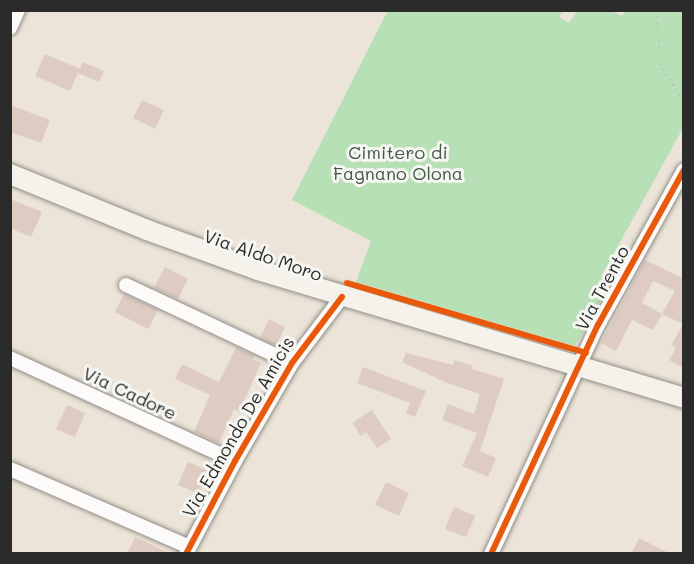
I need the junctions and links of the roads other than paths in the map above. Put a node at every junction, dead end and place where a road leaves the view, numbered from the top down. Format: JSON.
{"nodes":[{"id":1,"x":18,"y":10,"type":"edge"},
{"id":2,"x":10,"y":28,"type":"edge"},
{"id":3,"x":684,"y":170,"type":"edge"},
{"id":4,"x":10,"y":174,"type":"edge"},
{"id":5,"x":126,"y":285,"type":"dead end"},
{"id":6,"x":342,"y":297,"type":"junction"},
{"id":7,"x":10,"y":358,"type":"edge"},
{"id":8,"x":292,"y":363,"type":"junction"},
{"id":9,"x":580,"y":366,"type":"junction"},
{"id":10,"x":684,"y":398,"type":"edge"},
{"id":11,"x":235,"y":461,"type":"junction"},
{"id":12,"x":10,"y":469,"type":"edge"},
{"id":13,"x":188,"y":550,"type":"edge"},
{"id":14,"x":491,"y":554,"type":"edge"}],
"edges":[{"from":1,"to":2,"type":"street"},
{"from":3,"to":9,"type":"street","name":"Via Trento"},
{"from":4,"to":6,"type":"main road","name":"Via Aldo Moro"},
{"from":5,"to":8,"type":"street"},
{"from":6,"to":8,"type":"street","name":"Via Edmondo De Amicis"},
{"from":6,"to":9,"type":"main road","name":"Via Aldo Moro"},
{"from":7,"to":11,"type":"street","name":"Via Cadore"},
{"from":8,"to":11,"type":"street","name":"Via Edmondo De Amicis"},
{"from":9,"to":10,"type":"main road","name":"Via Aldo Moro"},
{"from":9,"to":14,"type":"street","name":"Via Trento"},
{"from":11,"to":13,"type":"street","name":"Via Edmondo De Amicis"},
{"from":12,"to":13,"type":"street","name":"Via Edmondo De Amicis"}]}
